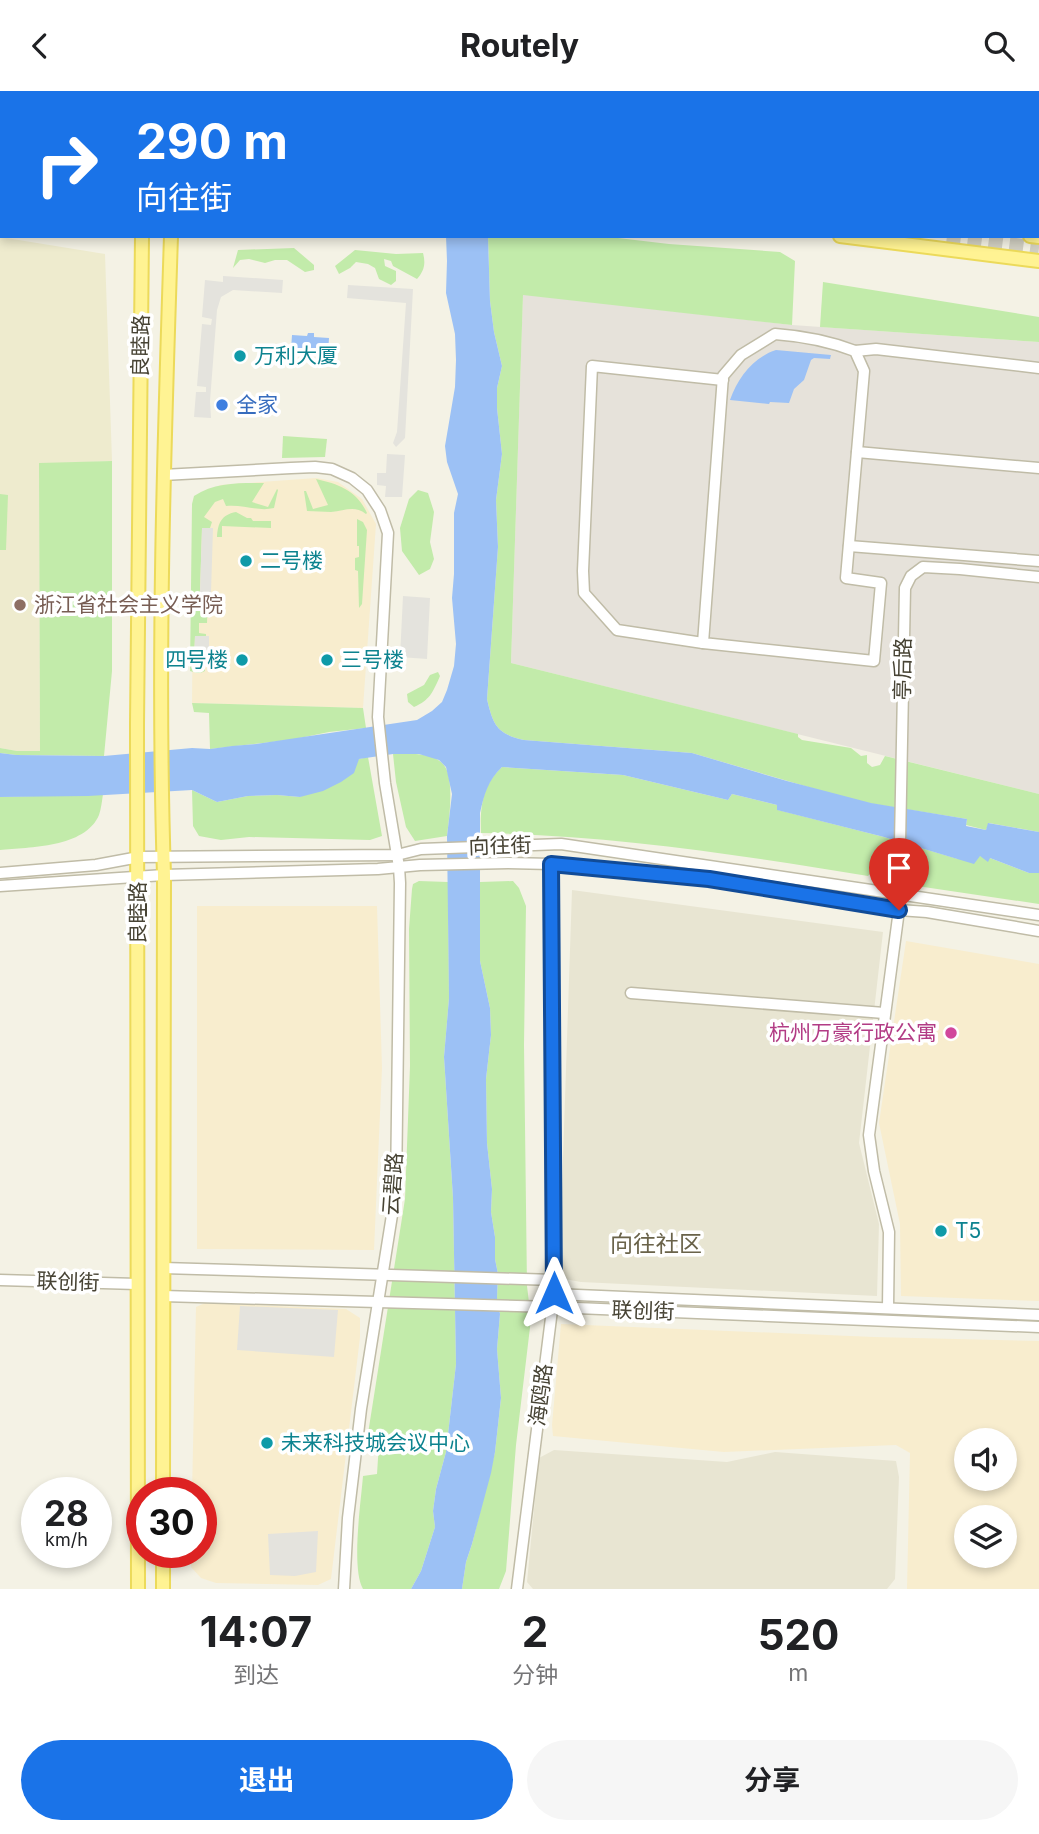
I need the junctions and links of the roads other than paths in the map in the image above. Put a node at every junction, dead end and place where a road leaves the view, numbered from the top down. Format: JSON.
{"nodes":[{"id":1,"x":142,"y":238,"type":"edge"},
{"id":2,"x":172,"y":238,"type":"edge"},
{"id":3,"x":857,"y":238,"type":"edge"},
{"id":4,"x":1039,"y":261,"type":"edge"},
{"id":5,"x":855,"y":351,"type":"junction"},
{"id":6,"x":1039,"y":367,"type":"edge"},
{"id":7,"x":723,"y":380,"type":"junction"},
{"id":8,"x":857,"y":452,"type":"junction"},
{"id":9,"x":1039,"y":468,"type":"edge"},
{"id":10,"x":163,"y":475,"type":"junction"},
{"id":11,"x":849,"y":546,"type":"junction"},
{"id":12,"x":1039,"y":561,"type":"edge"},
{"id":13,"x":1039,"y":577,"type":"edge"},
{"id":14,"x":703,"y":643,"type":"junction"},
{"id":15,"x":397,"y":855,"type":"junction"},
{"id":16,"x":139,"y":857,"type":"junction"},
{"id":17,"x":163,"y":857,"type":"junction"},
{"id":18,"x":551,"y":864,"type":"junction"},
{"id":19,"x":399,"y":867,"type":"junction"},
{"id":20,"x":0,"y":873,"type":"edge"},
{"id":21,"x":163,"y":875,"type":"junction"},
{"id":22,"x":138,"y":876,"type":"junction"},
{"id":23,"x":0,"y":885,"type":"edge"},
{"id":24,"x":900,"y":894,"type":"junction"},
{"id":25,"x":899,"y":910,"type":"junction"},
{"id":26,"x":1039,"y":915,"type":"edge"},
{"id":27,"x":1039,"y":931,"type":"edge"},
{"id":28,"x":631,"y":993,"type":"dead end"},
{"id":29,"x":884,"y":1013,"type":"junction"},
{"id":30,"x":163,"y":1268,"type":"junction"},
{"id":31,"x":382,"y":1275,"type":"junction"},
{"id":32,"x":0,"y":1280,"type":"edge"},
{"id":33,"x":554,"y":1280,"type":"junction"},
{"id":34,"x":137,"y":1284,"type":"junction"},
{"id":35,"x":554,"y":1293,"type":"junction"},
{"id":36,"x":163,"y":1296,"type":"junction"},
{"id":37,"x":378,"y":1302,"type":"junction"},
{"id":38,"x":552,"y":1307,"type":"junction"},
{"id":39,"x":888,"y":1308,"type":"junction"},
{"id":40,"x":1039,"y":1315,"type":"edge"},
{"id":41,"x":1039,"y":1327,"type":"edge"},
{"id":42,"x":163,"y":1477,"type":"edge"},
{"id":43,"x":163,"y":1568,"type":"edge"},
{"id":44,"x":138,"y":1589,"type":"edge"},
{"id":45,"x":163,"y":1589,"type":"edge"},
{"id":46,"x":344,"y":1589,"type":"edge"},
{"id":47,"x":517,"y":1589,"type":"edge"}],
"edges":[{"from":1,"to":16,"type":"main road","name":"良睦路"},
{"from":2,"to":10,"type":"main road","name":"良睦路"},
{"from":3,"to":4,"type":"main road"},
{"from":5,"to":6,"type":"street"},
{"from":5,"to":7,"type":"street"},
{"from":5,"to":8,"type":"street"},
{"from":7,"to":14,"type":"street"},
{"from":7,"to":14,"type":"street"},
{"from":8,"to":9,"type":"street"},
{"from":8,"to":11,"type":"street"},
{"from":10,"to":15,"type":"street","name":"云碧路"},
{"from":10,"to":17,"type":"main road","name":"良睦路"},
{"from":11,"to":12,"type":"street"},
{"from":11,"to":14,"type":"street"},
{"from":13,"to":24,"type":"street","name":"亭后路"},
{"from":15,"to":17,"type":"street","name":"向往街"},
{"from":15,"to":19,"type":"street","name":"云碧路"},
{"from":15,"to":24,"type":"street","name":"向往街"},
{"from":16,"to":17,"type":"street","name":"向往街"},
{"from":16,"to":20,"type":"street","name":"向往街"},
{"from":16,"to":22,"type":"main road","name":"良睦路"},
{"from":17,"to":21,"type":"main road","name":"良睦路"},
{"from":18,"to":19,"type":"street","name":"向往街"},
{"from":18,"to":25,"type":"street","name":"向往街"},
{"from":18,"to":33,"type":"street","name":"海鸥路"},
{"from":19,"to":21,"type":"street"},
{"from":19,"to":31,"type":"street","name":"云碧路"},
{"from":21,"to":22,"type":"street"},
{"from":21,"to":30,"type":"main road","name":"良睦路"},
{"from":22,"to":23,"type":"street"},
{"from":22,"to":34,"type":"main road","name":"良睦路"},
{"from":24,"to":26,"type":"street","name":"向往街"},
{"from":25,"to":27,"type":"street","name":"向往街"},
{"from":25,"to":29,"type":"street"},
{"from":28,"to":29,"type":"street"},
{"from":29,"to":39,"type":"street"},
{"from":30,"to":31,"type":"street"},
{"from":30,"to":36,"type":"main road","name":"良睦路"},
{"from":31,"to":33,"type":"street"},
{"from":31,"to":37,"type":"street","name":"云碧路"},
{"from":32,"to":34,"type":"street","name":"联创街"},
{"from":33,"to":35,"type":"street","name":"海鸥路"},
{"from":34,"to":44,"type":"main road","name":"良睦路"},
{"from":35,"to":38,"type":"street","name":"海鸥路"},
{"from":35,"to":39,"type":"street","name":"联创街"},
{"from":36,"to":37,"type":"street","name":"联创街"},
{"from":36,"to":42,"type":"main road","name":"良睦路"},
{"from":37,"to":38,"type":"street","name":"联创街"},
{"from":37,"to":46,"type":"street","name":"云碧路"},
{"from":38,"to":41,"type":"street","name":"联创街"},
{"from":38,"to":47,"type":"street","name":"海鸥路"},
{"from":39,"to":40,"type":"street","name":"联创街"},
{"from":43,"to":45,"type":"main road"}]}
